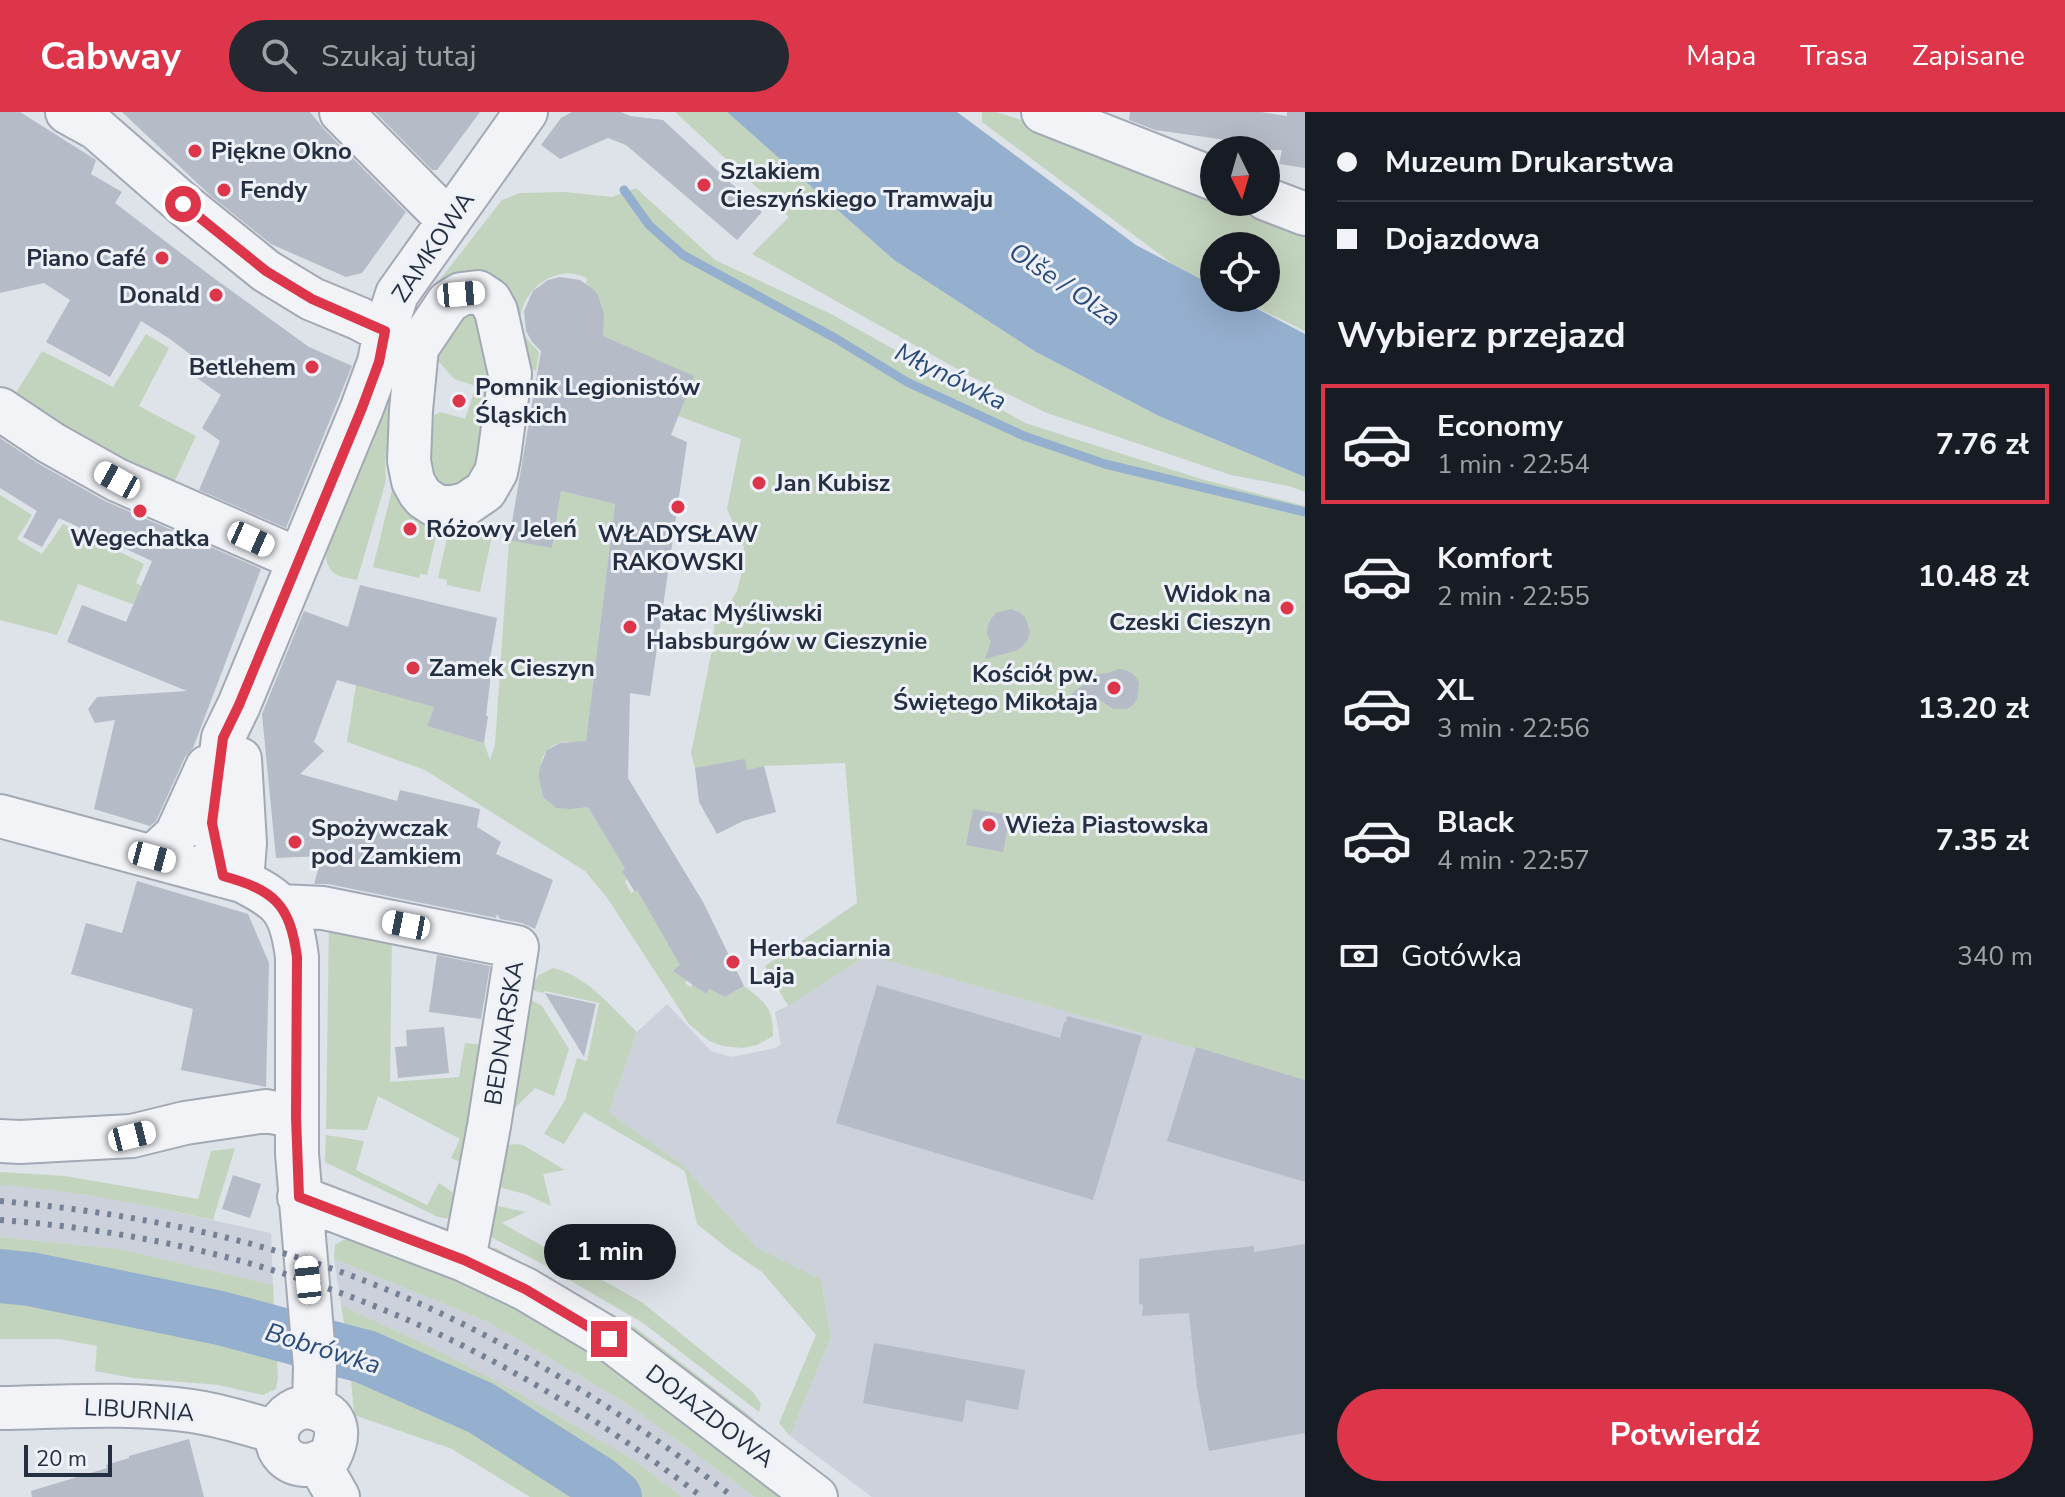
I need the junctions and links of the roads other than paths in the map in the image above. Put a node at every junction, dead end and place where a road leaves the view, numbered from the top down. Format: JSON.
{"nodes":[{"id":1,"x":67,"y":112,"type":"edge"},
{"id":2,"x":341,"y":112,"type":"edge"},
{"id":3,"x":526,"y":112,"type":"edge"},
{"id":4,"x":1043,"y":112,"type":"edge"},
{"id":5,"x":1200,"y":174,"type":"edge"},
{"id":6,"x":1280,"y":204,"type":"edge"},
{"id":7,"x":1305,"y":214,"type":"edge"},
{"id":8,"x":449,"y":221,"type":"junction"},
{"id":9,"x":401,"y":340,"type":"junction"},
{"id":10,"x":0,"y":409,"type":"edge"},
{"id":11,"x":298,"y":559,"type":"junction"},
{"id":12,"x":231,"y":722,"type":"junction"},
{"id":13,"x":0,"y":816,"type":"edge"},
{"id":14,"x":152,"y":857,"type":"junction"},
{"id":15,"x":232,"y":878,"type":"junction"},
{"id":16,"x":281,"y":906,"type":"junction"},
{"id":17,"x":296,"y":1117,"type":"junction"},
{"id":18,"x":0,"y":1141,"type":"edge"},
{"id":19,"x":299,"y":1197,"type":"junction"},
{"id":20,"x":464,"y":1260,"type":"junction"},
{"id":21,"x":315,"y":1387,"type":"junction"},
{"id":22,"x":0,"y":1408,"type":"edge"},
{"id":23,"x":276,"y":1432,"type":"junction"},
{"id":24,"x":328,"y":1480,"type":"edge"},
{"id":25,"x":816,"y":1497,"type":"edge"}],
"edges":[{"from":1,"to":9,"type":"street"},
{"from":2,"to":8,"type":"street"},
{"from":3,"to":8,"type":"street","name":"ZAMKOWA"},
{"from":4,"to":5,"type":"street"},
{"from":6,"to":7,"type":"street"},
{"from":8,"to":9,"type":"street","name":"ZAMKOWA"},
{"from":9,"to":11,"type":"street","name":"ZAMKOWA"},
{"from":10,"to":11,"type":"street"},
{"from":11,"to":12,"type":"street","name":"ZAMKOWA"},
{"from":12,"to":14,"type":"street","name":"ZAMKOWA"},
{"from":12,"to":15,"type":"street","name":"ZAMKOWA"},
{"from":13,"to":14,"type":"street"},
{"from":14,"to":15,"type":"street"},
{"from":15,"to":16,"type":"street"},
{"from":16,"to":17,"type":"street"},
{"from":16,"to":20,"type":"street","name":"BEDNARSKA"},
{"from":17,"to":18,"type":"street"},
{"from":17,"to":19,"type":"street"},
{"from":19,"to":20,"type":"street","name":"DOJAZDOWA"},
{"from":19,"to":21,"type":"street"},
{"from":20,"to":25,"type":"street","name":"DOJAZDOWA"},
{"from":21,"to":23,"type":"street"},
{"from":21,"to":24,"type":"street"},
{"from":22,"to":23,"type":"street","name":"LIBURNIA"},
{"from":23,"to":24,"type":"street"}]}
